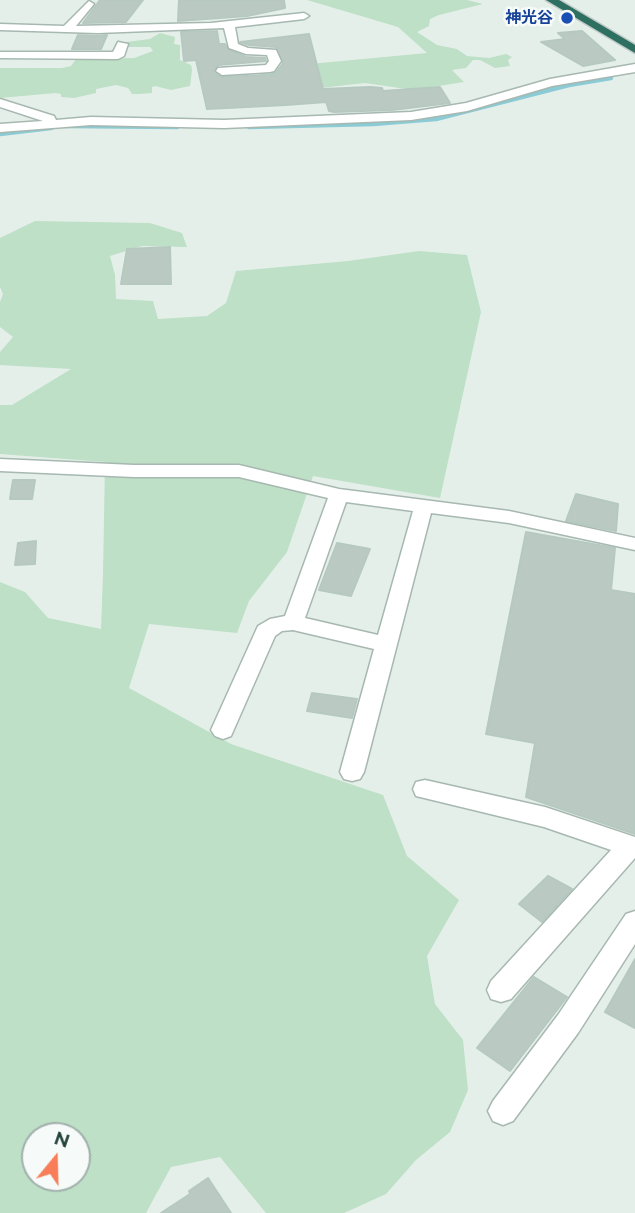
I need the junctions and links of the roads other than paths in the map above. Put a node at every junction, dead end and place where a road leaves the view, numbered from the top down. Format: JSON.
{"nodes":[{"id":1,"x":551,"y":0,"type":"edge"},
{"id":2,"x":89,"y":4,"type":"dead end"},
{"id":3,"x":264,"y":5,"type":"dead end"},
{"id":4,"x":304,"y":16,"type":"dead end"},
{"id":5,"x":290,"y":19,"type":"junction"},
{"id":6,"x":229,"y":26,"type":"junction"},
{"id":7,"x":0,"y":27,"type":"edge"},
{"id":8,"x":68,"y":28,"type":"junction"},
{"id":9,"x":122,"y":44,"type":"dead end"},
{"id":10,"x":635,"y":50,"type":"edge"},
{"id":11,"x":0,"y":55,"type":"edge"},
{"id":12,"x":635,"y":68,"type":"edge"},
{"id":13,"x":222,"y":71,"type":"dead end"},
{"id":14,"x":0,"y":103,"type":"edge"},
{"id":15,"x":62,"y":122,"type":"junction"},
{"id":16,"x":0,"y":128,"type":"edge"},
{"id":17,"x":0,"y":464,"type":"edge"},
{"id":18,"x":339,"y":495,"type":"junction"},
{"id":19,"x":423,"y":508,"type":"junction"},
{"id":20,"x":635,"y":544,"type":"edge"},
{"id":21,"x":293,"y":623,"type":"junction"},
{"id":22,"x":385,"y":644,"type":"junction"},
{"id":23,"x":223,"y":730,"type":"dead end"},
{"id":24,"x":352,"y":772,"type":"dead end"},
{"id":25,"x":425,"y":789,"type":"dead end"},
{"id":26,"x":632,"y":847,"type":"edge"},
{"id":27,"x":635,"y":922,"type":"edge"},
{"id":28,"x":501,"y":990,"type":"dead end"},
{"id":29,"x":503,"y":1111,"type":"dead end"}],
"edges":[{"from":1,"to":10,"type":"highway"},
{"from":2,"to":8,"type":"street"},
{"from":3,"to":5,"type":"street"},
{"from":4,"to":5,"type":"street"},
{"from":5,"to":6,"type":"street"},
{"from":6,"to":8,"type":"street"},
{"from":6,"to":13,"type":"street"},
{"from":7,"to":8,"type":"street"},
{"from":9,"to":11,"type":"street"},
{"from":12,"to":15,"type":"street"},
{"from":14,"to":15,"type":"street"},
{"from":15,"to":16,"type":"street"},
{"from":17,"to":18,"type":"street"},
{"from":18,"to":19,"type":"street"},
{"from":18,"to":21,"type":"street"},
{"from":19,"to":20,"type":"street"},
{"from":19,"to":22,"type":"street"},
{"from":21,"to":22,"type":"street"},
{"from":21,"to":23,"type":"street"},
{"from":22,"to":24,"type":"street"},
{"from":25,"to":26,"type":"street"},
{"from":26,"to":28,"type":"street"},
{"from":27,"to":29,"type":"street"}]}
